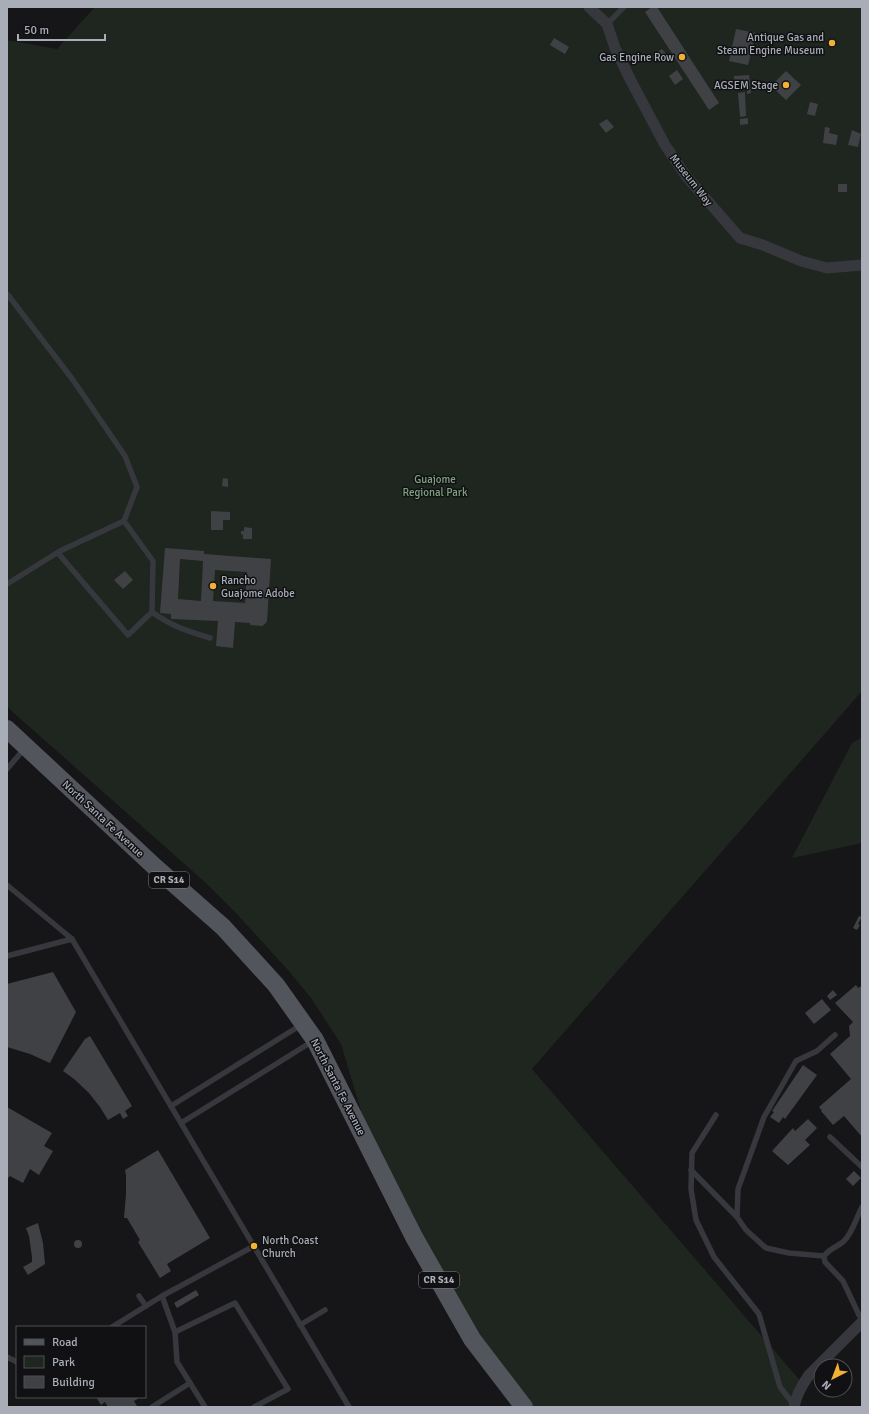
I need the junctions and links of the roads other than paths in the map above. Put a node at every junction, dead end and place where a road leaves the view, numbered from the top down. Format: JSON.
{"nodes":[{"id":1,"x":589,"y":7,"type":"edge"},
{"id":2,"x":624,"y":7,"type":"edge"},
{"id":3,"x":607,"y":24,"type":"junction"},
{"id":4,"x":862,"y":265,"type":"edge"},
{"id":5,"x":8,"y":295,"type":"dead end"},
{"id":6,"x":124,"y":521,"type":"junction"},
{"id":7,"x":58,"y":553,"type":"junction"},
{"id":8,"x":7,"y":584,"type":"edge"},
{"id":9,"x":152,"y":612,"type":"junction"},
{"id":10,"x":210,"y":638,"type":"dead end"},
{"id":11,"x":7,"y":729,"type":"edge"},
{"id":12,"x":26,"y":747,"type":"junction"},
{"id":13,"x":7,"y":769,"type":"edge"},
{"id":14,"x":7,"y":885,"type":"edge"},
{"id":15,"x":72,"y":939,"type":"junction"},
{"id":16,"x":7,"y":956,"type":"edge"},
{"id":17,"x":303,"y":1024,"type":"junction"},
{"id":18,"x":835,"y":1035,"type":"dead end"},
{"id":19,"x":315,"y":1040,"type":"junction"},
{"id":20,"x":171,"y":1106,"type":"junction"},
{"id":21,"x":716,"y":1115,"type":"dead end"},
{"id":22,"x":181,"y":1123,"type":"junction"},
{"id":23,"x":830,"y":1137,"type":"dead end"},
{"id":24,"x":862,"y":1167,"type":"edge"},
{"id":25,"x":691,"y":1170,"type":"junction"},
{"id":26,"x":862,"y":1207,"type":"edge"},
{"id":27,"x":737,"y":1217,"type":"junction"},
{"id":28,"x":254,"y":1246,"type":"junction"},
{"id":29,"x":824,"y":1256,"type":"junction"},
{"id":30,"x":139,"y":1296,"type":"dead end"},
{"id":31,"x":162,"y":1296,"type":"junction"},
{"id":32,"x":146,"y":1306,"type":"junction"},
{"id":33,"x":325,"y":1310,"type":"dead end"},
{"id":34,"x":862,"y":1318,"type":"edge"},
{"id":35,"x":862,"y":1322,"type":"edge"},
{"id":36,"x":300,"y":1325,"type":"junction"},
{"id":37,"x":114,"y":1326,"type":"edge"},
{"id":38,"x":175,"y":1332,"type":"junction"},
{"id":39,"x":7,"y":1357,"type":"edge"},
{"id":40,"x":16,"y":1362,"type":"edge"},
{"id":41,"x":190,"y":1383,"type":"junction"},
{"id":42,"x":519,"y":1404,"type":"edge"},
{"id":43,"x":794,"y":1406,"type":"edge"},
{"id":44,"x":152,"y":1407,"type":"edge"},
{"id":45,"x":205,"y":1407,"type":"edge"},
{"id":46,"x":254,"y":1407,"type":"edge"},
{"id":47,"x":349,"y":1407,"type":"edge"}],
"edges":[{"from":1,"to":3,"type":"street","name":"Museum Way"},
{"from":2,"to":3,"type":"lane"},
{"from":3,"to":4,"type":"street","name":"Museum Way"},
{"from":5,"to":6,"type":"lane"},
{"from":6,"to":7,"type":"lane"},
{"from":6,"to":9,"type":"lane"},
{"from":7,"to":8,"type":"lane"},
{"from":7,"to":9,"type":"lane"},
{"from":9,"to":10,"type":"lane"},
{"from":11,"to":12,"type":"main road","name":"North Santa Fe Avenue","number":"CR S14"},
{"from":12,"to":13,"type":"lane"},
{"from":12,"to":17,"type":"main road","name":"North Santa Fe Avenue","number":"CR S14"},
{"from":14,"to":15,"type":"lane"},
{"from":15,"to":16,"type":"lane"},
{"from":15,"to":20,"type":"lane"},
{"from":17,"to":19,"type":"main road","name":"North Santa Fe Avenue","number":"CR S14"},
{"from":17,"to":20,"type":"lane"},
{"from":18,"to":27,"type":"lane"},
{"from":19,"to":22,"type":"lane"},
{"from":19,"to":42,"type":"main road","name":"North Santa Fe Avenue","number":"CR S14"},
{"from":20,"to":22,"type":"lane"},
{"from":21,"to":25,"type":"lane"},
{"from":22,"to":28,"type":"lane"},
{"from":23,"to":24,"type":"lane"},
{"from":25,"to":27,"type":"lane"},
{"from":25,"to":43,"type":"lane"},
{"from":26,"to":29,"type":"lane"},
{"from":27,"to":29,"type":"lane"},
{"from":28,"to":31,"type":"lane"},
{"from":28,"to":36,"type":"lane"},
{"from":29,"to":34,"type":"lane"},
{"from":30,"to":32,"type":"lane"},
{"from":31,"to":32,"type":"lane"},
{"from":31,"to":38,"type":"lane"},
{"from":32,"to":37,"type":"lane"},
{"from":33,"to":36,"type":"lane"},
{"from":35,"to":43,"type":"street"},
{"from":36,"to":47,"type":"lane"},
{"from":38,"to":41,"type":"lane"},
{"from":38,"to":46,"type":"lane"},
{"from":39,"to":40,"type":"lane"},
{"from":41,"to":44,"type":"lane"},
{"from":41,"to":45,"type":"lane"}]}
